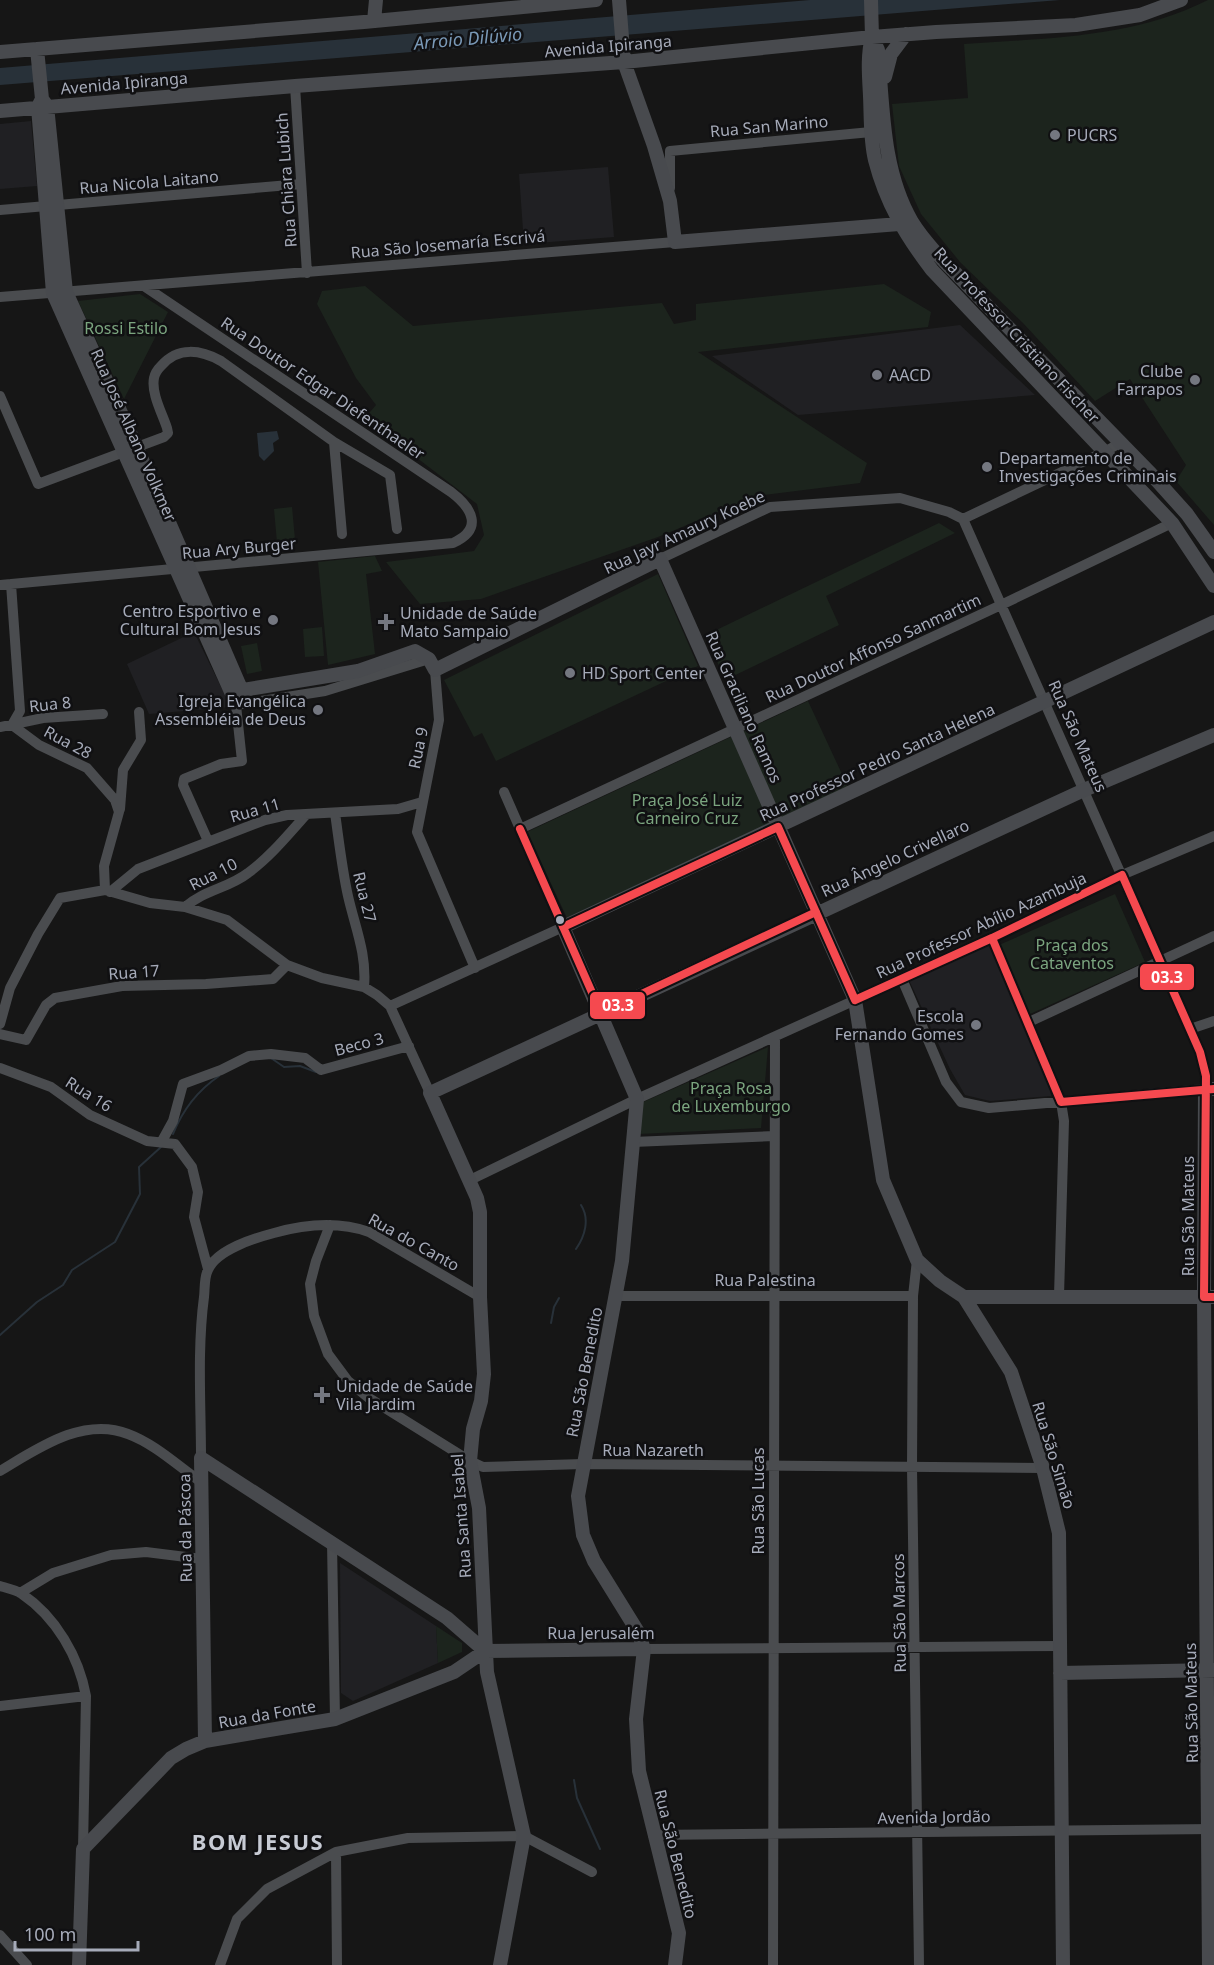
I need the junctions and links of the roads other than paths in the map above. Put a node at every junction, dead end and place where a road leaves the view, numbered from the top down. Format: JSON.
{"nodes":[{"id":1,"x":376,"y":0,"type":"edge"},
{"id":2,"x":596,"y":0,"type":"edge"},
{"id":3,"x":871,"y":0,"type":"edge"},
{"id":4,"x":1181,"y":0,"type":"edge"},
{"id":5,"x":619,"y":4,"type":"edge"},
{"id":6,"x":374,"y":21,"type":"junction"},
{"id":7,"x":872,"y":32,"type":"junction"},
{"id":8,"x":906,"y":34,"type":"junction"},
{"id":9,"x":0,"y":52,"type":"edge"},
{"id":10,"x":37,"y":53,"type":"junction"},
{"id":11,"x":624,"y":62,"type":"junction"},
{"id":12,"x":295,"y":86,"type":"junction"},
{"id":13,"x":882,"y":92,"type":"junction"},
{"id":14,"x":42,"y":101,"type":"junction"},
{"id":15,"x":0,"y":111,"type":"edge"},
{"id":16,"x":871,"y":132,"type":"junction"},
{"id":17,"x":301,"y":184,"type":"junction"},
{"id":18,"x":670,"y":201,"type":"junction"},
{"id":19,"x":51,"y":206,"type":"junction"},
{"id":20,"x":0,"y":210,"type":"edge"},
{"id":21,"x":906,"y":223,"type":"junction"},
{"id":22,"x":675,"y":242,"type":"junction"},
{"id":23,"x":307,"y":273,"type":"junction"},
{"id":24,"x":144,"y":286,"type":"junction"},
{"id":25,"x":59,"y":293,"type":"junction"},
{"id":26,"x":0,"y":297,"type":"edge"},
{"id":27,"x":101,"y":385,"type":"junction"},
{"id":28,"x":1071,"y":393,"type":"junction"},
{"id":29,"x":0,"y":396,"type":"edge"},
{"id":30,"x":1059,"y":404,"type":"junction"},
{"id":31,"x":334,"y":442,"type":"junction"},
{"id":32,"x":1122,"y":442,"type":"junction"},
{"id":33,"x":136,"y":446,"type":"junction"},
{"id":34,"x":123,"y":452,"type":"junction"},
{"id":35,"x":1104,"y":452,"type":"junction"},
{"id":36,"x":963,"y":519,"type":"junction"},
{"id":37,"x":1172,"y":523,"type":"junction"},
{"id":38,"x":471,"y":525,"type":"joint"},
{"id":39,"x":397,"y":529,"type":"dead end"},
{"id":40,"x":342,"y":534,"type":"dead end"},
{"id":41,"x":1214,"y":552,"type":"edge"},
{"id":42,"x":660,"y":559,"type":"junction"},
{"id":43,"x":181,"y":568,"type":"junction"},
{"id":44,"x":5,"y":584,"type":"edge"},
{"id":45,"x":1214,"y":586,"type":"edge"},
{"id":46,"x":1001,"y":605,"type":"junction"},
{"id":47,"x":1214,"y":622,"type":"edge"},
{"id":48,"x":432,"y":665,"type":"junction"},
{"id":49,"x":236,"y":696,"type":"junction"},
{"id":50,"x":1044,"y":702,"type":"junction"},
{"id":51,"x":140,"y":712,"type":"dead end"},
{"id":52,"x":104,"y":714,"type":"dead end"},
{"id":53,"x":12,"y":725,"type":"junction"},
{"id":54,"x":0,"y":727,"type":"edge"},
{"id":55,"x":735,"y":729,"type":"junction"},
{"id":56,"x":1214,"y":735,"type":"edge"},
{"id":57,"x":1084,"y":790,"type":"junction"},
{"id":58,"x":504,"y":792,"type":"dead end"},
{"id":59,"x":422,"y":802,"type":"junction"},
{"id":60,"x":119,"y":812,"type":"junction"},
{"id":61,"x":335,"y":813,"type":"junction"},
{"id":62,"x":305,"y":816,"type":"junction"},
{"id":63,"x":778,"y":826,"type":"junction"},
{"id":64,"x":520,"y":829,"type":"junction"},
{"id":65,"x":1214,"y":836,"type":"edge"},
{"id":66,"x":208,"y":841,"type":"junction"},
{"id":67,"x":1122,"y":875,"type":"junction"},
{"id":68,"x":108,"y":891,"type":"junction"},
{"id":69,"x":185,"y":907,"type":"junction"},
{"id":70,"x":816,"y":912,"type":"junction"},
{"id":71,"x":564,"y":927,"type":"junction"},
{"id":72,"x":1214,"y":936,"type":"edge"},
{"id":73,"x":992,"y":938,"type":"junction"},
{"id":74,"x":1160,"y":961,"type":"junction"},
{"id":75,"x":287,"y":965,"type":"junction"},
{"id":76,"x":475,"y":968,"type":"junction"},
{"id":77,"x":902,"y":979,"type":"junction"},
{"id":78,"x":364,"y":987,"type":"junction"},
{"id":79,"x":855,"y":1000,"type":"junction"},
{"id":80,"x":390,"y":1006,"type":"junction"},
{"id":81,"x":601,"y":1013,"type":"junction"},
{"id":82,"x":1029,"y":1022,"type":"junction"},
{"id":83,"x":1214,"y":1022,"type":"edge"},
{"id":84,"x":0,"y":1024,"type":"edge"},
{"id":85,"x":1190,"y":1029,"type":"junction"},
{"id":86,"x":0,"y":1034,"type":"edge"},
{"id":87,"x":775,"y":1038,"type":"junction"},
{"id":88,"x":409,"y":1046,"type":"junction"},
{"id":89,"x":0,"y":1068,"type":"edge"},
{"id":90,"x":1210,"y":1089,"type":"edge"},
{"id":91,"x":430,"y":1093,"type":"junction"},
{"id":92,"x":637,"y":1099,"type":"junction"},
{"id":93,"x":1061,"y":1102,"type":"junction"},
{"id":94,"x":774,"y":1136,"type":"junction"},
{"id":95,"x":162,"y":1142,"type":"junction"},
{"id":96,"x":633,"y":1142,"type":"junction"},
{"id":97,"x":468,"y":1181,"type":"junction"},
{"id":98,"x":330,"y":1225,"type":"junction"},
{"id":99,"x":917,"y":1260,"type":"junction"},
{"id":100,"x":208,"y":1269,"type":"junction"},
{"id":101,"x":616,"y":1296,"type":"junction"},
{"id":102,"x":774,"y":1296,"type":"junction"},
{"id":103,"x":913,"y":1296,"type":"junction"},
{"id":104,"x":964,"y":1296,"type":"junction"},
{"id":105,"x":1059,"y":1296,"type":"junction"},
{"id":106,"x":480,"y":1297,"type":"junction"},
{"id":107,"x":1209,"y":1297,"type":"edge"},
{"id":108,"x":201,"y":1458,"type":"junction"},
{"id":109,"x":470,"y":1461,"type":"junction"},
{"id":110,"x":1210,"y":1461,"type":"edge"},
{"id":111,"x":583,"y":1464,"type":"junction"},
{"id":112,"x":773,"y":1466,"type":"junction"},
{"id":113,"x":912,"y":1467,"type":"junction"},
{"id":114,"x":1043,"y":1468,"type":"junction"},
{"id":115,"x":0,"y":1471,"type":"edge"},
{"id":116,"x":201,"y":1482,"type":"junction"},
{"id":117,"x":332,"y":1542,"type":"junction"},
{"id":118,"x":202,"y":1559,"type":"junction"},
{"id":119,"x":0,"y":1586,"type":"edge"},
{"id":120,"x":20,"y":1593,"type":"junction"},
{"id":121,"x":1060,"y":1646,"type":"junction"},
{"id":122,"x":914,"y":1647,"type":"junction"},
{"id":123,"x":773,"y":1648,"type":"junction"},
{"id":124,"x":644,"y":1649,"type":"junction"},
{"id":125,"x":485,"y":1651,"type":"junction"},
{"id":126,"x":1211,"y":1670,"type":"edge"},
{"id":127,"x":1060,"y":1673,"type":"junction"},
{"id":128,"x":86,"y":1696,"type":"junction"},
{"id":129,"x":0,"y":1706,"type":"edge"},
{"id":130,"x":335,"y":1719,"type":"junction"},
{"id":131,"x":205,"y":1741,"type":"junction"},
{"id":132,"x":1212,"y":1829,"type":"edge"},
{"id":133,"x":1061,"y":1831,"type":"junction"},
{"id":134,"x":917,"y":1832,"type":"junction"},
{"id":135,"x":772,"y":1834,"type":"junction"},
{"id":136,"x":653,"y":1835,"type":"junction"},
{"id":137,"x":524,"y":1836,"type":"junction"},
{"id":138,"x":82,"y":1850,"type":"junction"},
{"id":139,"x":336,"y":1852,"type":"junction"},
{"id":140,"x":592,"y":1872,"type":"dead end"},
{"id":141,"x":0,"y":1935,"type":"edge"},
{"id":142,"x":27,"y":1965,"type":"edge"},
{"id":143,"x":79,"y":1965,"type":"edge"},
{"id":144,"x":220,"y":1965,"type":"edge"},
{"id":145,"x":337,"y":1965,"type":"edge"},
{"id":146,"x":500,"y":1965,"type":"edge"},
{"id":147,"x":675,"y":1965,"type":"edge"},
{"id":148,"x":773,"y":1965,"type":"edge"},
{"id":149,"x":919,"y":1965,"type":"edge"},
{"id":150,"x":1063,"y":1965,"type":"edge"},
{"id":151,"x":1209,"y":1965,"type":"edge"}],
"edges":[{"from":1,"to":6,"type":"street"},
{"from":2,"to":6,"type":"street"},
{"from":3,"to":7,"type":"street","name":"Rua Professor Cristiano Fischer"},
{"from":4,"to":8,"type":"street","name":"Avenida Ipiranga"},
{"from":5,"to":11,"type":"street"},
{"from":6,"to":10,"type":"street"},
{"from":7,"to":8,"type":"street","name":"Avenida Ipiranga"},
{"from":7,"to":11,"type":"street","name":"Avenida Ipiranga"},
{"from":7,"to":13,"type":"street","name":"Rua Professor Cristiano Fischer"},
{"from":7,"to":16,"type":"street","name":"Rua Professor Cristiano Fischer"},
{"from":8,"to":13,"type":"street"},
{"from":9,"to":10,"type":"street"},
{"from":10,"to":14,"type":"street","name":"Rua José Albano Volkmer"},
{"from":11,"to":12,"type":"street","name":"Avenida Ipiranga"},
{"from":11,"to":18,"type":"street"},
{"from":12,"to":14,"type":"street","name":"Avenida Ipiranga"},
{"from":12,"to":17,"type":"street","name":"Rua Chiara Lubich"},
{"from":13,"to":21,"type":"street","name":"Rua Professor Cristiano Fischer"},
{"from":14,"to":15,"type":"street","name":"Avenida Ipiranga"},
{"from":14,"to":19,"type":"street","name":"Rua José Albano Volkmer"},
{"from":16,"to":18,"type":"street","name":"Rua San Marino"},
{"from":16,"to":21,"type":"street","name":"Rua Professor Cristiano Fischer"},
{"from":17,"to":19,"type":"street","name":"Rua Nicola Laitano"},
{"from":17,"to":23,"type":"street","name":"Rua Chiara Lubich"},
{"from":18,"to":22,"type":"street"},
{"from":19,"to":20,"type":"street","name":"Rua Nicola Laitano"},
{"from":19,"to":25,"type":"street","name":"Rua José Albano Volkmer"},
{"from":21,"to":22,"type":"street","name":"Rua São Josemaría Escrivá"},
{"from":21,"to":28,"type":"street","name":"Rua Professor Cristiano Fischer"},
{"from":21,"to":30,"type":"street","name":"Rua Professor Cristiano Fischer"},
{"from":22,"to":23,"type":"street","name":"Rua São Josemaría Escrivá"},
{"from":23,"to":24,"type":"street","name":"Rua São Josemaría Escrivá"},
{"from":24,"to":25,"type":"street","name":"Rua São Josemaría Escrivá"},
{"from":24,"to":38,"type":"street","name":"Rua Doutor Edgar Diefenthaeler"},
{"from":25,"to":26,"type":"street","name":"Rua São Josemaría Escrivá"},
{"from":25,"to":27,"type":"street","name":"Rua José Albano Volkmer"},
{"from":27,"to":33,"type":"street","name":"Rua José Albano Volkmer"},
{"from":27,"to":34,"type":"street","name":"Rua José Albano Volkmer"},
{"from":28,"to":30,"type":"street"},
{"from":28,"to":32,"type":"street","name":"Rua Professor Cristiano Fischer"},
{"from":29,"to":34,"type":"street"},
{"from":30,"to":35,"type":"street","name":"Rua Professor Cristiano Fischer"},
{"from":31,"to":33,"type":"street"},
{"from":31,"to":39,"type":"street"},
{"from":31,"to":40,"type":"street"},
{"from":32,"to":35,"type":"street"},
{"from":32,"to":41,"type":"street","name":"Rua Professor Cristiano Fischer"},
{"from":33,"to":34,"type":"street"},
{"from":33,"to":43,"type":"street","name":"Rua José Albano Volkmer"},
{"from":34,"to":43,"type":"street","name":"Rua José Albano Volkmer"},
{"from":35,"to":36,"type":"street"},
{"from":35,"to":37,"type":"street","name":"Rua Professor Cristiano Fischer"},
{"from":36,"to":42,"type":"street","name":"Rua Jayr Amaury Koebe"},
{"from":36,"to":46,"type":"street","name":"Rua São Mateus"},
{"from":37,"to":45,"type":"street","name":"Rua Professor Cristiano Fischer"},
{"from":37,"to":46,"type":"street","name":"Rua Doutor Affonso Sanmartim"},
{"from":38,"to":43,"type":"street","name":"Rua Ary Burger"},
{"from":42,"to":48,"type":"street","name":"Rua Jayr Amaury Koebe"},
{"from":42,"to":55,"type":"street","name":"Rua Graciliano Ramos"},
{"from":43,"to":44,"type":"street","name":"Rua Ary Burger"},
{"from":43,"to":49,"type":"street","name":"Rua José Albano Volkmer"},
{"from":44,"to":53,"type":"street"},
{"from":46,"to":50,"type":"street","name":"Rua São Mateus"},
{"from":46,"to":55,"type":"street","name":"Rua Doutor Affonso Sanmartim"},
{"from":47,"to":50,"type":"street","name":"Rua Professor Pedro Santa Helena"},
{"from":48,"to":49,"type":"street"},
{"from":48,"to":49,"type":"street"},
{"from":48,"to":59,"type":"street","name":"Rua 9"},
{"from":49,"to":66,"type":"street"},
{"from":50,"to":57,"type":"street","name":"Rua São Mateus"},
{"from":50,"to":63,"type":"street","name":"Rua Professor Pedro Santa Helena"},
{"from":51,"to":60,"type":"street"},
{"from":52,"to":53,"type":"street","name":"Rua 8"},
{"from":53,"to":54,"type":"street","name":"Rua 8"},
{"from":53,"to":60,"type":"street","name":"Rua 28"},
{"from":55,"to":63,"type":"street","name":"Rua Graciliano Ramos"},
{"from":55,"to":64,"type":"street","name":"Rua Doutor Affonso Sanmartim"},
{"from":56,"to":57,"type":"street","name":"Rua Ângelo Crivellaro"},
{"from":57,"to":67,"type":"street","name":"Rua São Mateus"},
{"from":57,"to":70,"type":"street","name":"Rua Ângelo Crivellaro"},
{"from":58,"to":64,"type":"street","name":"Rua São Benedito"},
{"from":59,"to":61,"type":"street","name":"Rua 11"},
{"from":59,"to":76,"type":"street","name":"Rua 9"},
{"from":60,"to":68,"type":"street"},
{"from":61,"to":62,"type":"street","name":"Rua 11"},
{"from":61,"to":78,"type":"street","name":"Rua 27"},
{"from":62,"to":66,"type":"street","name":"Rua 11"},
{"from":62,"to":69,"type":"street","name":"Rua 10"},
{"from":63,"to":70,"type":"street","name":"Rua Graciliano Ramos"},
{"from":63,"to":71,"type":"street","name":"Rua Professor Pedro Santa Helena"},
{"from":64,"to":71,"type":"street","name":"Rua São Benedito"},
{"from":65,"to":67,"type":"street","name":"Rua Professor Abílio Azambuja"},
{"from":66,"to":68,"type":"street","name":"Rua 11"},
{"from":67,"to":73,"type":"street","name":"Rua Professor Abílio Azambuja"},
{"from":67,"to":74,"type":"street","name":"Rua São Mateus"},
{"from":68,"to":69,"type":"street"},
{"from":68,"to":84,"type":"street"},
{"from":69,"to":75,"type":"street"},
{"from":70,"to":79,"type":"street","name":"Rua Graciliano Ramos"},
{"from":70,"to":81,"type":"street","name":"Rua Ângelo Crivellaro"},
{"from":71,"to":76,"type":"street","name":"Rua Professor Pedro Santa Helena"},
{"from":71,"to":81,"type":"street","name":"Rua São Benedito"},
{"from":72,"to":74,"type":"street"},
{"from":73,"to":77,"type":"street","name":"Rua Professor Abílio Azambuja"},
{"from":73,"to":82,"type":"street"},
{"from":74,"to":82,"type":"street"},
{"from":74,"to":85,"type":"street","name":"Rua São Mateus"},
{"from":75,"to":78,"type":"street"},
{"from":75,"to":86,"type":"street","name":"Rua 17"},
{"from":76,"to":80,"type":"street","name":"Rua Professor Pedro Santa Helena"},
{"from":77,"to":79,"type":"street","name":"Rua Professor Abílio Azambuja"},
{"from":77,"to":93,"type":"street"},
{"from":78,"to":80,"type":"street"},
{"from":79,"to":87,"type":"street","name":"Rua Professor Abílio Azambuja"},
{"from":79,"to":99,"type":"street","name":"Rua São Simão"},
{"from":80,"to":88,"type":"street","name":"Rua Santa Isabel"},
{"from":81,"to":91,"type":"street","name":"Rua Ângelo Crivellaro"},
{"from":81,"to":92,"type":"street","name":"Rua São Benedito"},
{"from":82,"to":93,"type":"street"},
{"from":83,"to":85,"type":"street"},
{"from":85,"to":90,"type":"street","name":"Rua São Mateus"},
{"from":87,"to":92,"type":"street","name":"Rua Professor Abílio Azambuja"},
{"from":87,"to":94,"type":"street","name":"Rua São Lucas"},
{"from":88,"to":91,"type":"street","name":"Rua Santa Isabel"},
{"from":88,"to":95,"type":"street","name":"Beco 3"},
{"from":89,"to":95,"type":"street","name":"Rua 16"},
{"from":90,"to":93,"type":"street"},
{"from":90,"to":107,"type":"street","name":"Rua São Mateus"},
{"from":91,"to":97,"type":"street","name":"Rua Santa Isabel"},
{"from":92,"to":96,"type":"street","name":"Rua São Benedito"},
{"from":92,"to":97,"type":"street","name":"Rua Professor Abílio Azambuja"},
{"from":93,"to":105,"type":"street"},
{"from":94,"to":96,"type":"street"},
{"from":94,"to":102,"type":"street","name":"Rua São Lucas"},
{"from":95,"to":100,"type":"street"},
{"from":96,"to":101,"type":"street","name":"Rua São Benedito"},
{"from":97,"to":106,"type":"street","name":"Rua Santa Isabel"},
{"from":98,"to":100,"type":"street","name":"Rua do Canto"},
{"from":98,"to":106,"type":"street","name":"Rua do Canto"},
{"from":98,"to":109,"type":"street","name":"Rua Nazareth"},
{"from":99,"to":103,"type":"street","name":"Rua São Marcos"},
{"from":99,"to":104,"type":"street","name":"Rua São Simão"},
{"from":100,"to":108,"type":"street","name":"Rua da Páscoa"},
{"from":101,"to":102,"type":"street","name":"Rua Palestina"},
{"from":101,"to":111,"type":"street","name":"Rua São Benedito"},
{"from":102,"to":103,"type":"street","name":"Rua Palestina"},
{"from":102,"to":112,"type":"street","name":"Rua São Lucas"},
{"from":103,"to":113,"type":"street","name":"Rua São Marcos"},
{"from":104,"to":105,"type":"street"},
{"from":104,"to":114,"type":"street","name":"Rua São Simão"},
{"from":105,"to":107,"type":"street"},
{"from":106,"to":109,"type":"street","name":"Rua Santa Isabel"},
{"from":107,"to":110,"type":"street","name":"Rua São Mateus"},
{"from":108,"to":116,"type":"street","name":"Rua da Páscoa"},
{"from":108,"to":117,"type":"street"},
{"from":109,"to":111,"type":"street","name":"Rua Nazareth"},
{"from":109,"to":125,"type":"street","name":"Rua Santa Isabel"},
{"from":110,"to":126,"type":"street","name":"Rua São Mateus"},
{"from":111,"to":112,"type":"street","name":"Rua Nazareth"},
{"from":111,"to":124,"type":"street","name":"Rua São Benedito"},
{"from":112,"to":113,"type":"street","name":"Rua Nazareth"},
{"from":112,"to":123,"type":"street","name":"Rua São Lucas"},
{"from":113,"to":114,"type":"street","name":"Rua Nazareth"},
{"from":113,"to":122,"type":"street","name":"Rua São Marcos"},
{"from":114,"to":121,"type":"street","name":"Rua São Simão"},
{"from":115,"to":116,"type":"street"},
{"from":116,"to":118,"type":"street","name":"Rua da Páscoa"},
{"from":117,"to":125,"type":"street"},
{"from":117,"to":130,"type":"street"},
{"from":118,"to":120,"type":"street"},
{"from":118,"to":131,"type":"street","name":"Rua da Páscoa"},
{"from":119,"to":120,"type":"street"},
{"from":120,"to":128,"type":"street"},
{"from":121,"to":122,"type":"street","name":"Rua Jerusalém"},
{"from":121,"to":127,"type":"street","name":"Rua São Simão"},
{"from":122,"to":123,"type":"street","name":"Rua Jerusalém"},
{"from":122,"to":134,"type":"street","name":"Rua São Marcos"},
{"from":123,"to":124,"type":"street","name":"Rua Jerusalém"},
{"from":123,"to":135,"type":"street","name":"Rua São Lucas"},
{"from":124,"to":125,"type":"street","name":"Rua Jerusalém"},
{"from":124,"to":136,"type":"street","name":"Rua São Benedito"},
{"from":125,"to":130,"type":"street","name":"Rua da Fonte"},
{"from":125,"to":137,"type":"street","name":"Rua Santa Isabel"},
{"from":126,"to":127,"type":"street"},
{"from":126,"to":132,"type":"street","name":"Rua São Mateus"},
{"from":127,"to":133,"type":"street","name":"Rua São Simão"},
{"from":128,"to":129,"type":"street"},
{"from":128,"to":138,"type":"street"},
{"from":130,"to":131,"type":"street","name":"Rua da Fonte"},
{"from":131,"to":138,"type":"street","name":"Rua da Fonte"},
{"from":132,"to":133,"type":"street","name":"Avenida Jordão"},
{"from":132,"to":151,"type":"street","name":"Rua São Mateus"},
{"from":133,"to":134,"type":"street","name":"Avenida Jordão"},
{"from":133,"to":150,"type":"street","name":"Rua São Simão"},
{"from":134,"to":135,"type":"street","name":"Avenida Jordão"},
{"from":134,"to":149,"type":"street","name":"Rua São Marcos"},
{"from":135,"to":136,"type":"street","name":"Avenida Jordão"},
{"from":135,"to":148,"type":"street","name":"Rua São Lucas"},
{"from":136,"to":147,"type":"street","name":"Rua São Benedito"},
{"from":137,"to":139,"type":"street"},
{"from":137,"to":140,"type":"street"},
{"from":137,"to":146,"type":"street","name":"Rua Santa Isabel"},
{"from":138,"to":143,"type":"street"},
{"from":139,"to":144,"type":"street"},
{"from":139,"to":145,"type":"street"},
{"from":141,"to":142,"type":"street"}]}
